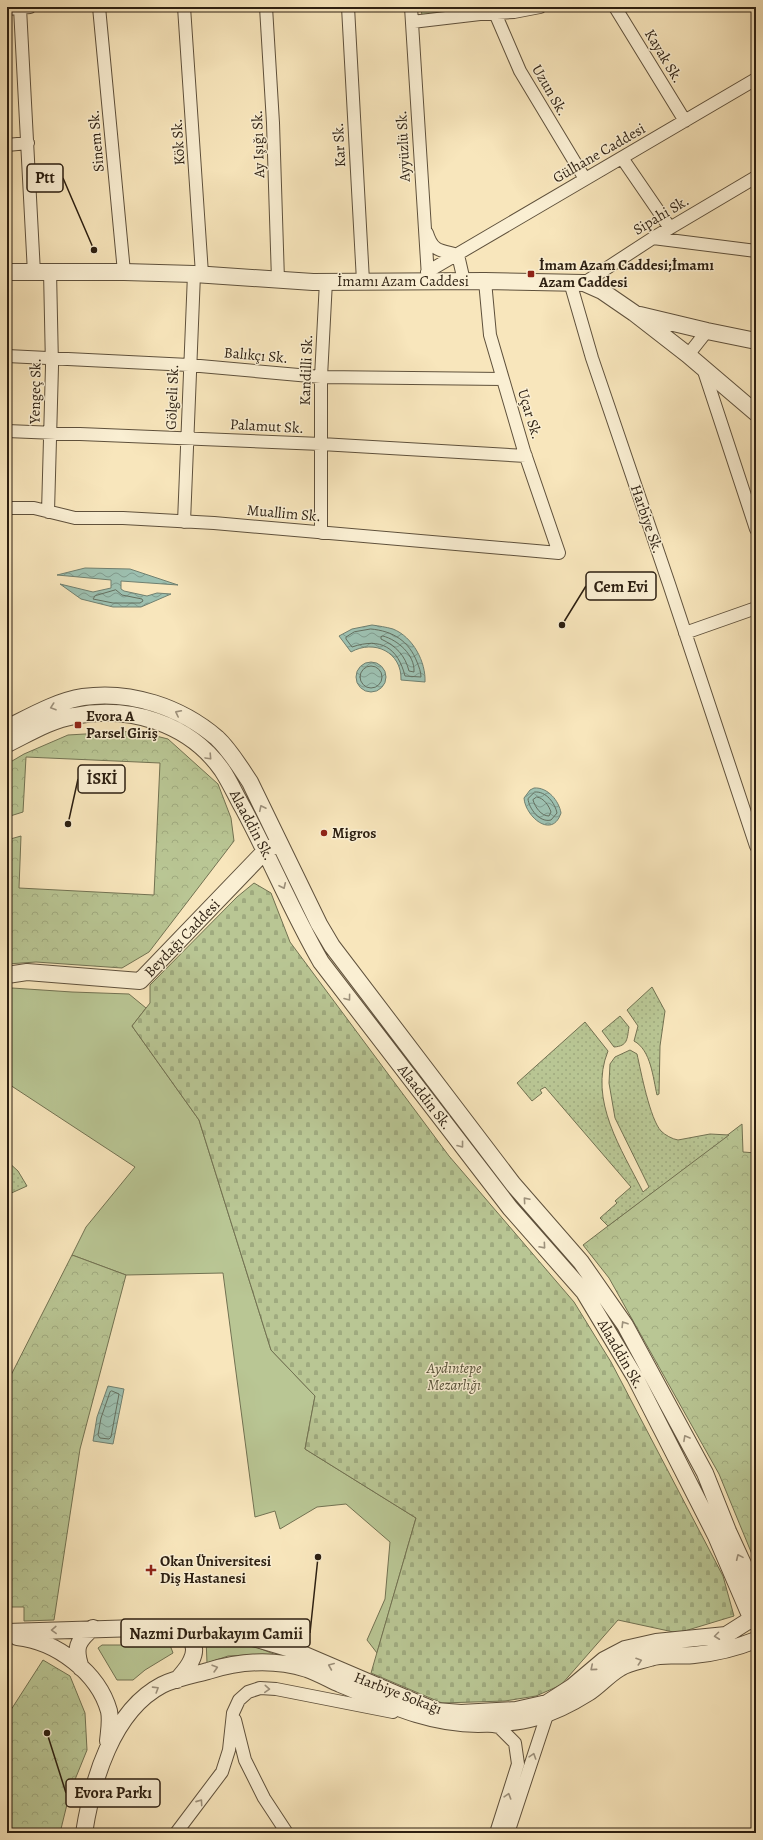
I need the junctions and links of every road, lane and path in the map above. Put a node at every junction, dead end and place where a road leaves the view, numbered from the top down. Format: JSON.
{"nodes":[{"id":1,"x":25,"y":7,"type":"edge"},
{"id":2,"x":99,"y":7,"type":"edge"},
{"id":3,"x":184,"y":7,"type":"edge"},
{"id":4,"x":266,"y":7,"type":"edge"},
{"id":5,"x":348,"y":7,"type":"edge"},
{"id":6,"x":411,"y":7,"type":"edge"},
{"id":7,"x":540,"y":7,"type":"edge"},
{"id":8,"x":615,"y":7,"type":"edge"},
{"id":9,"x":7,"y":9,"type":"edge"},
{"id":10,"x":495,"y":13,"type":"junction"},
{"id":11,"x":412,"y":22,"type":"junction"},
{"id":12,"x":755,"y":83,"type":"edge"},
{"id":13,"x":685,"y":121,"type":"junction"},
{"id":14,"x":28,"y":144,"type":"junction"},
{"id":15,"x":7,"y":145,"type":"edge"},
{"id":16,"x":622,"y":158,"type":"junction"},
{"id":17,"x":756,"y":177,"type":"edge"},
{"id":18,"x":585,"y":179,"type":"junction"},
{"id":19,"x":423,"y":218,"type":"junction"},
{"id":20,"x":670,"y":228,"type":"junction"},
{"id":21,"x":653,"y":238,"type":"junction"},
{"id":22,"x":756,"y":250,"type":"edge"},
{"id":23,"x":458,"y":255,"type":"junction"},
{"id":24,"x":50,"y":271,"type":"junction"},
{"id":25,"x":7,"y":272,"type":"edge"},
{"id":26,"x":124,"y":272,"type":"junction"},
{"id":27,"x":34,"y":273,"type":"junction"},
{"id":28,"x":198,"y":274,"type":"junction"},
{"id":29,"x":428,"y":277,"type":"junction"},
{"id":30,"x":278,"y":280,"type":"junction"},
{"id":31,"x":326,"y":281,"type":"junction"},
{"id":32,"x":363,"y":281,"type":"junction"},
{"id":33,"x":464,"y":281,"type":"junction"},
{"id":34,"x":485,"y":281,"type":"junction"},
{"id":35,"x":577,"y":283,"type":"junction"},
{"id":36,"x":634,"y":313,"type":"junction"},
{"id":37,"x":707,"y":331,"type":"junction"},
{"id":38,"x":756,"y":340,"type":"edge"},
{"id":39,"x":688,"y":355,"type":"junction"},
{"id":40,"x":7,"y":356,"type":"edge"},
{"id":41,"x":52,"y":359,"type":"junction"},
{"id":42,"x":189,"y":365,"type":"junction"},
{"id":43,"x":703,"y":368,"type":"junction"},
{"id":44,"x":321,"y":377,"type":"junction"},
{"id":45,"x":503,"y":379,"type":"junction"},
{"id":46,"x":756,"y":413,"type":"edge"},
{"id":47,"x":7,"y":431,"type":"edge"},
{"id":48,"x":50,"y":432,"type":"junction"},
{"id":49,"x":187,"y":438,"type":"junction"},
{"id":50,"x":321,"y":444,"type":"junction"},
{"id":51,"x":526,"y":456,"type":"junction"},
{"id":52,"x":7,"y":508,"type":"edge"},
{"id":53,"x":48,"y":512,"type":"junction"},
{"id":54,"x":184,"y":522,"type":"junction"},
{"id":55,"x":756,"y":529,"type":"edge"},
{"id":56,"x":320,"y":533,"type":"junction"},
{"id":57,"x":559,"y":553,"type":"joint"},
{"id":58,"x":756,"y":608,"type":"edge"},
{"id":59,"x":685,"y":633,"type":"junction"},
{"id":60,"x":7,"y":728,"type":"edge"},
{"id":61,"x":7,"y":744,"type":"edge"},
{"id":62,"x":756,"y":846,"type":"edge"},
{"id":63,"x":273,"y":847,"type":"junction"},
{"id":64,"x":7,"y":975,"type":"edge"},
{"id":65,"x":424,"y":1066,"type":"junction"},
{"id":66,"x":408,"y":1077,"type":"junction"},
{"id":67,"x":435,"y":1080,"type":"junction"},
{"id":68,"x":422,"y":1093,"type":"junction"},
{"id":69,"x":756,"y":1592,"type":"edge"},
{"id":70,"x":755,"y":1620,"type":"edge"},
{"id":71,"x":93,"y":1628,"type":"junction"},
{"id":72,"x":173,"y":1630,"type":"junction"},
{"id":73,"x":7,"y":1632,"type":"edge"},
{"id":74,"x":7,"y":1636,"type":"edge"},
{"id":75,"x":756,"y":1640,"type":"edge"},
{"id":76,"x":81,"y":1668,"type":"junction"},
{"id":77,"x":178,"y":1680,"type":"junction"},
{"id":78,"x":102,"y":1694,"type":"junction"},
{"id":79,"x":138,"y":1703,"type":"junction"},
{"id":80,"x":233,"y":1713,"type":"junction"},
{"id":81,"x":547,"y":1715,"type":"junction"},
{"id":82,"x":421,"y":1717,"type":"junction"},
{"id":83,"x":478,"y":1724,"type":"junction"},
{"id":84,"x":106,"y":1753,"type":"junction"},
{"id":85,"x":84,"y":1833,"type":"edge"},
{"id":86,"x":176,"y":1833,"type":"edge"},
{"id":87,"x":287,"y":1833,"type":"edge"},
{"id":88,"x":496,"y":1833,"type":"edge"},
{"id":89,"x":508,"y":1833,"type":"edge"}],
"edges":[{"from":1,"to":9,"type":"street"},
{"from":1,"to":14,"type":"street"},
{"from":2,"to":26,"type":"street","name":"Sinem Sk."},
{"from":3,"to":28,"type":"street","name":"Kök Sk."},
{"from":4,"to":30,"type":"street","name":"Ay Işığı Sk."},
{"from":5,"to":32,"type":"street","name":"Kar Sk."},
{"from":6,"to":11,"type":"street","name":"Ayyüzlü Sk."},
{"from":7,"to":10,"type":"street"},
{"from":8,"to":13,"type":"street","name":"Kayak Sk."},
{"from":10,"to":11,"type":"street"},
{"from":10,"to":18,"type":"street","name":"Uzun Sk."},
{"from":11,"to":19,"type":"street","name":"Ayyüzlü Sk."},
{"from":12,"to":13,"type":"street","name":"Gülhane Caddesi"},
{"from":13,"to":16,"type":"street","name":"Gülhane Caddesi"},
{"from":14,"to":15,"type":"street"},
{"from":14,"to":27,"type":"street"},
{"from":16,"to":18,"type":"street","name":"Gülhane Caddesi"},
{"from":16,"to":20,"type":"street"},
{"from":17,"to":20,"type":"street","name":"Sipahi Sk."},
{"from":18,"to":23,"type":"street","name":"Gülhane Caddesi"},
{"from":19,"to":23,"type":"street"},
{"from":19,"to":29,"type":"street","name":"Ayyüzlü Sk."},
{"from":20,"to":21,"type":"street","name":"Sipahi Sk."},
{"from":21,"to":22,"type":"street"},
{"from":21,"to":35,"type":"street","name":"Sipahi Sk."},
{"from":23,"to":29,"type":"street","name":"Gülhane Caddesi"},
{"from":23,"to":33,"type":"street"},
{"from":24,"to":26,"type":"street","name":"İmamı Azam Caddesi"},
{"from":24,"to":27,"type":"street","name":"İmamı Azam Caddesi"},
{"from":24,"to":41,"type":"street","name":"Yengeç Sk."},
{"from":25,"to":27,"type":"street","name":"İmamı Azam Caddesi"},
{"from":26,"to":28,"type":"street","name":"İmamı Azam Caddesi"},
{"from":28,"to":30,"type":"street","name":"İmamı Azam Caddesi"},
{"from":28,"to":42,"type":"street","name":"Gölgeli Sk."},
{"from":29,"to":32,"type":"street","name":"İmamı Azam Caddesi"},
{"from":29,"to":33,"type":"street","name":"İmamı Azam Caddesi"},
{"from":30,"to":31,"type":"street","name":"İmamı Azam Caddesi"},
{"from":31,"to":32,"type":"street","name":"İmamı Azam Caddesi"},
{"from":31,"to":44,"type":"street","name":"Kandilli Sk."},
{"from":33,"to":34,"type":"street","name":"İmamı Azam Caddesi"},
{"from":34,"to":35,"type":"street","name":"İmamı Azam Caddesi"},
{"from":34,"to":45,"type":"street","name":"Uçar Sk."},
{"from":35,"to":36,"type":"street","name":"İmamı Azam Caddesi"},
{"from":35,"to":59,"type":"street","name":"Harbiye Sk."},
{"from":36,"to":37,"type":"street"},
{"from":36,"to":39,"type":"street","name":"İmamı Azam Caddesi"},
{"from":37,"to":38,"type":"street"},
{"from":37,"to":39,"type":"street"},
{"from":39,"to":43,"type":"street","name":"İmamı Azam Caddesi"},
{"from":40,"to":41,"type":"street","name":"Balıkçı Sk."},
{"from":41,"to":42,"type":"street","name":"Balıkçı Sk."},
{"from":41,"to":48,"type":"street","name":"Yengeç Sk."},
{"from":42,"to":44,"type":"street","name":"Balıkçı Sk."},
{"from":42,"to":49,"type":"street","name":"Gölgeli Sk."},
{"from":43,"to":46,"type":"street","name":"İmamı Azam Caddesi"},
{"from":43,"to":55,"type":"street"},
{"from":44,"to":45,"type":"street","name":"Balıkçı Sk."},
{"from":44,"to":50,"type":"street","name":"Kandilli Sk."},
{"from":45,"to":51,"type":"street","name":"Uçar Sk."},
{"from":47,"to":48,"type":"street","name":"Palamut Sk."},
{"from":48,"to":49,"type":"street","name":"Palamut Sk."},
{"from":48,"to":53,"type":"street","name":"Yengeç Sk."},
{"from":49,"to":50,"type":"street","name":"Palamut Sk."},
{"from":49,"to":54,"type":"street","name":"Gölgeli Sk."},
{"from":50,"to":51,"type":"street","name":"Palamut Sk."},
{"from":50,"to":56,"type":"street","name":"Kandilli Sk."},
{"from":51,"to":57,"type":"street","name":"Uçar Sk."},
{"from":52,"to":53,"type":"street","name":"Muallim Sk."},
{"from":53,"to":54,"type":"street","name":"Muallim Sk."},
{"from":54,"to":56,"type":"street","name":"Muallim Sk."},
{"from":56,"to":57,"type":"street","name":"Muallim Sk."},
{"from":58,"to":59,"type":"street"},
{"from":59,"to":62,"type":"street","name":"Harbiye Sk."},
{"from":63,"to":60,"type":"street","name":"Alaaddin Sk.","one_way":true},
{"from":61,"to":63,"type":"street","name":"Alaaddin Sk.","one_way":true},
{"from":63,"to":64,"type":"street","name":"Beydağı Caddesi"},
{"from":63,"to":65,"type":"street","name":"Alaaddin Sk."},
{"from":63,"to":66,"type":"street","name":"Alaaddin Sk.","one_way":true},
{"from":65,"to":66,"type":"street"},
{"from":65,"to":67,"type":"street","name":"Alaaddin Sk."},
{"from":66,"to":68,"type":"street","name":"Alaaddin Sk."},
{"from":67,"to":68,"type":"street"},
{"from":69,"to":67,"type":"street","name":"Alaaddin Sk.","one_way":true},
{"from":68,"to":70,"type":"street","name":"Alaaddin Sk.","one_way":true},
{"from":70,"to":72,"type":"street","name":"Harbiye Sokağı","one_way":true},
{"from":71,"to":72,"type":"street"},
{"from":71,"to":73,"type":"street","one_way":true},
{"from":71,"to":76,"type":"street"},
{"from":72,"to":77,"type":"street"},
{"from":74,"to":76,"type":"street"},
{"from":81,"to":75,"type":"street","name":"Harbiye Sokağı","one_way":true},
{"from":76,"to":78,"type":"street"},
{"from":79,"to":77,"type":"street","one_way":true},
{"from":77,"to":82,"type":"street","name":"Harbiye Sokağı","one_way":true},
{"from":78,"to":79,"type":"street"},
{"from":78,"to":84,"type":"street"},
{"from":79,"to":84,"type":"street"},
{"from":80,"to":82,"type":"street","name":"Harbiye Sokağı","one_way":true},
{"from":86,"to":80,"type":"street","name":"Harbiye Sokağı","one_way":true},
{"from":80,"to":87,"type":"street"},
{"from":81,"to":83,"type":"street","name":"Harbiye Sokağı"},
{"from":89,"to":81,"type":"street","one_way":true},
{"from":82,"to":83,"type":"street","name":"Harbiye Sokağı"},
{"from":88,"to":83,"type":"street","one_way":true},
{"from":84,"to":85,"type":"street"}]}
